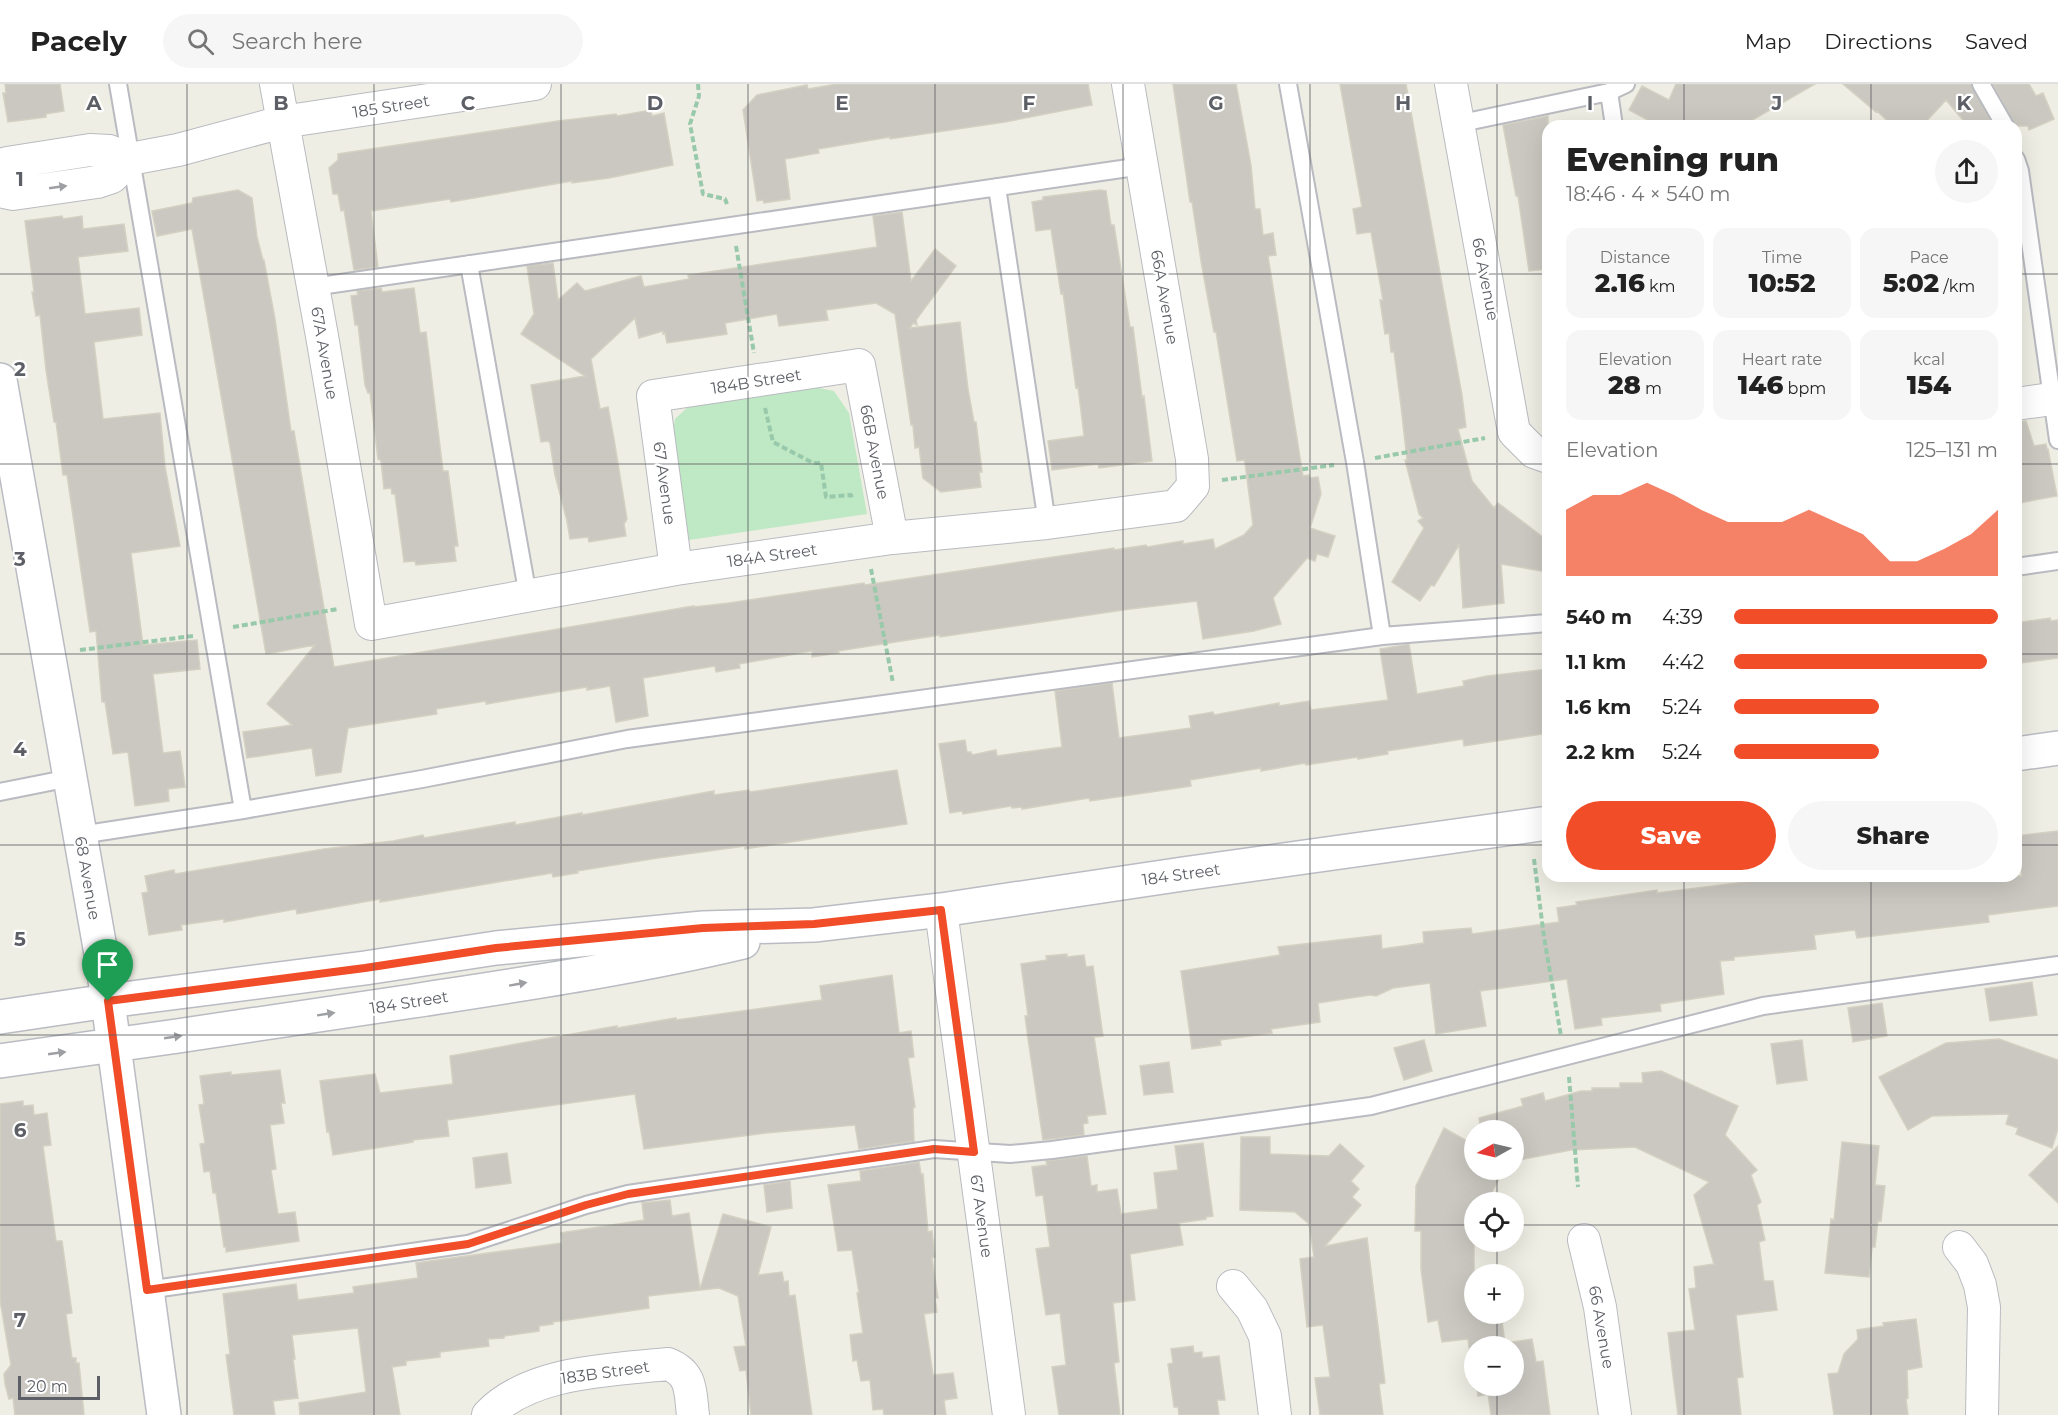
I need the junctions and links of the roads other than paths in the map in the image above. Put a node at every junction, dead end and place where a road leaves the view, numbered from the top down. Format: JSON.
{"nodes":[{"id":1,"x":118,"y":84,"type":"edge"},
{"id":2,"x":276,"y":84,"type":"edge"},
{"id":3,"x":535,"y":84,"type":"edge"},
{"id":4,"x":1128,"y":84,"type":"edge"},
{"id":5,"x":1288,"y":84,"type":"edge"},
{"id":6,"x":1450,"y":84,"type":"edge"},
{"id":7,"x":1626,"y":84,"type":"edge"},
{"id":8,"x":1981,"y":84,"type":"edge"},
{"id":9,"x":1609,"y":92,"type":"junction"},
{"id":10,"x":1613,"y":120,"type":"edge"},
{"id":11,"x":2002,"y":120,"type":"edge"},
{"id":12,"x":282,"y":122,"type":"junction"},
{"id":13,"x":1457,"y":124,"type":"junction"},
{"id":14,"x":130,"y":159,"type":"junction"},
{"id":15,"x":0,"y":166,"type":"edge"},
{"id":16,"x":1142,"y":166,"type":"junction"},
{"id":17,"x":997,"y":188,"type":"junction"},
{"id":18,"x":0,"y":191,"type":"edge"},
{"id":19,"x":2022,"y":224,"type":"edge"},
{"id":20,"x":2023,"y":251,"type":"edge"},
{"id":21,"x":469,"y":264,"type":"junction"},
{"id":22,"x":314,"y":287,"type":"junction"},
{"id":23,"x":859,"y":365,"type":"joint"},
{"id":24,"x":0,"y":380,"type":"edge"},
{"id":25,"x":653,"y":396,"type":"joint"},
{"id":26,"x":2055,"y":399,"type":"edge"},
{"id":27,"x":2022,"y":403,"type":"edge"},
{"id":28,"x":2058,"y":440,"type":"edge"},
{"id":29,"x":1542,"y":455,"type":"edge"},
{"id":30,"x":1176,"y":506,"type":"joint"},
{"id":31,"x":1047,"y":523,"type":"junction"},
{"id":32,"x":892,"y":538,"type":"junction"},
{"id":33,"x":2058,"y":561,"type":"edge"},
{"id":34,"x":2022,"y":566,"type":"edge"},
{"id":35,"x":676,"y":570,"type":"junction"},
{"id":36,"x":528,"y":596,"type":"junction"},
{"id":37,"x":358,"y":616,"type":"joint"},
{"id":38,"x":1542,"y":623,"type":"edge"},
{"id":39,"x":1382,"y":636,"type":"junction"},
{"id":40,"x":2058,"y":748,"type":"edge"},
{"id":41,"x":2022,"y":753,"type":"edge"},
{"id":42,"x":70,"y":778,"type":"junction"},
{"id":43,"x":0,"y":792,"type":"edge"},
{"id":44,"x":243,"y":810,"type":"junction"},
{"id":45,"x":1542,"y":824,"type":"edge"},
{"id":46,"x":80,"y":835,"type":"junction"},
{"id":47,"x":941,"y":910,"type":"junction"},
{"id":48,"x":814,"y":924,"type":"junction"},
{"id":49,"x":2058,"y":965,"type":"edge"},
{"id":50,"x":108,"y":1001,"type":"junction"},
{"id":51,"x":0,"y":1017,"type":"edge"},
{"id":52,"x":115,"y":1045,"type":"junction"},
{"id":53,"x":0,"y":1061,"type":"edge"},
{"id":54,"x":974,"y":1152,"type":"junction"},
{"id":55,"x":1584,"y":1240,"type":"dead end"},
{"id":56,"x":1959,"y":1247,"type":"dead end"},
{"id":57,"x":1233,"y":1286,"type":"dead end"},
{"id":58,"x":147,"y":1290,"type":"junction"},
{"id":59,"x":164,"y":1415,"type":"edge"},
{"id":60,"x":488,"y":1415,"type":"edge"},
{"id":61,"x":693,"y":1415,"type":"edge"},
{"id":62,"x":1009,"y":1415,"type":"edge"},
{"id":63,"x":1275,"y":1415,"type":"edge"},
{"id":64,"x":1615,"y":1415,"type":"edge"},
{"id":65,"x":1982,"y":1415,"type":"edge"}],
"edges":[{"from":1,"to":14,"type":"lane"},
{"from":2,"to":12,"type":"street","name":"67A Avenue"},
{"from":3,"to":12,"type":"street","name":"185 Street"},
{"from":4,"to":16,"type":"street","name":"66A Avenue"},
{"from":5,"to":39,"type":"lane"},
{"from":6,"to":13,"type":"street","name":"66 Avenue"},
{"from":7,"to":9,"type":"lane"},
{"from":8,"to":11,"type":"lane"},
{"from":9,"to":10,"type":"lane"},
{"from":9,"to":13,"type":"lane"},
{"from":12,"to":14,"type":"street","name":"185 Street"},
{"from":12,"to":22,"type":"street","name":"67A Avenue"},
{"from":13,"to":29,"type":"street","name":"66 Avenue"},
{"from":14,"to":15,"type":"street"},
{"from":18,"to":14,"type":"street","one_way":true},
{"from":14,"to":44,"type":"lane"},
{"from":16,"to":17,"type":"lane"},
{"from":16,"to":30,"type":"street","name":"66A Avenue"},
{"from":17,"to":21,"type":"lane"},
{"from":17,"to":31,"type":"lane"},
{"from":19,"to":20,"type":"lane"},
{"from":20,"to":26,"type":"lane"},
{"from":21,"to":22,"type":"lane"},
{"from":21,"to":36,"type":"lane"},
{"from":22,"to":37,"type":"street","name":"67A Avenue"},
{"from":23,"to":25,"type":"street","name":"184B Street"},
{"from":23,"to":32,"type":"street","name":"66B Avenue"},
{"from":24,"to":42,"type":"main road","name":"68 Avenue"},
{"from":25,"to":35,"type":"street","name":"67 Avenue"},
{"from":26,"to":27,"type":"street"},
{"from":26,"to":28,"type":"lane"},
{"from":30,"to":31,"type":"street","name":"184A Street"},
{"from":31,"to":32,"type":"street","name":"184A Street"},
{"from":32,"to":35,"type":"street","name":"184A Street"},
{"from":33,"to":34,"type":"lane"},
{"from":35,"to":36,"type":"street","name":"184A Street"},
{"from":36,"to":37,"type":"street","name":"184A Street"},
{"from":38,"to":39,"type":"lane"},
{"from":39,"to":44,"type":"lane"},
{"from":40,"to":41,"type":"main road"},
{"from":42,"to":43,"type":"lane"},
{"from":42,"to":46,"type":"main road","name":"68 Avenue"},
{"from":44,"to":46,"type":"lane"},
{"from":45,"to":47,"type":"main road","name":"184 Street"},
{"from":46,"to":50,"type":"main road","name":"68 Avenue"},
{"from":47,"to":48,"type":"main road","name":"184 Street"},
{"from":47,"to":54,"type":"street","name":"67 Avenue"},
{"from":48,"to":50,"type":"main road","name":"184 Street"},
{"from":52,"to":48,"type":"main road","name":"184 Street","one_way":true},
{"from":49,"to":54,"type":"lane"},
{"from":50,"to":51,"type":"main road","name":"184 Street"},
{"from":50,"to":52,"type":"main road","name":"68 Avenue"},
{"from":53,"to":52,"type":"main road","name":"184 Street","one_way":true},
{"from":52,"to":58,"type":"main road","name":"68 Avenue"},
{"from":54,"to":58,"type":"lane"},
{"from":54,"to":62,"type":"street","name":"67 Avenue"},
{"from":55,"to":64,"type":"street","name":"66 Avenue"},
{"from":56,"to":65,"type":"street"},
{"from":57,"to":63,"type":"street"},
{"from":58,"to":59,"type":"main road","name":"68 Avenue"},
{"from":60,"to":61,"type":"street","name":"183B Street"}]}
